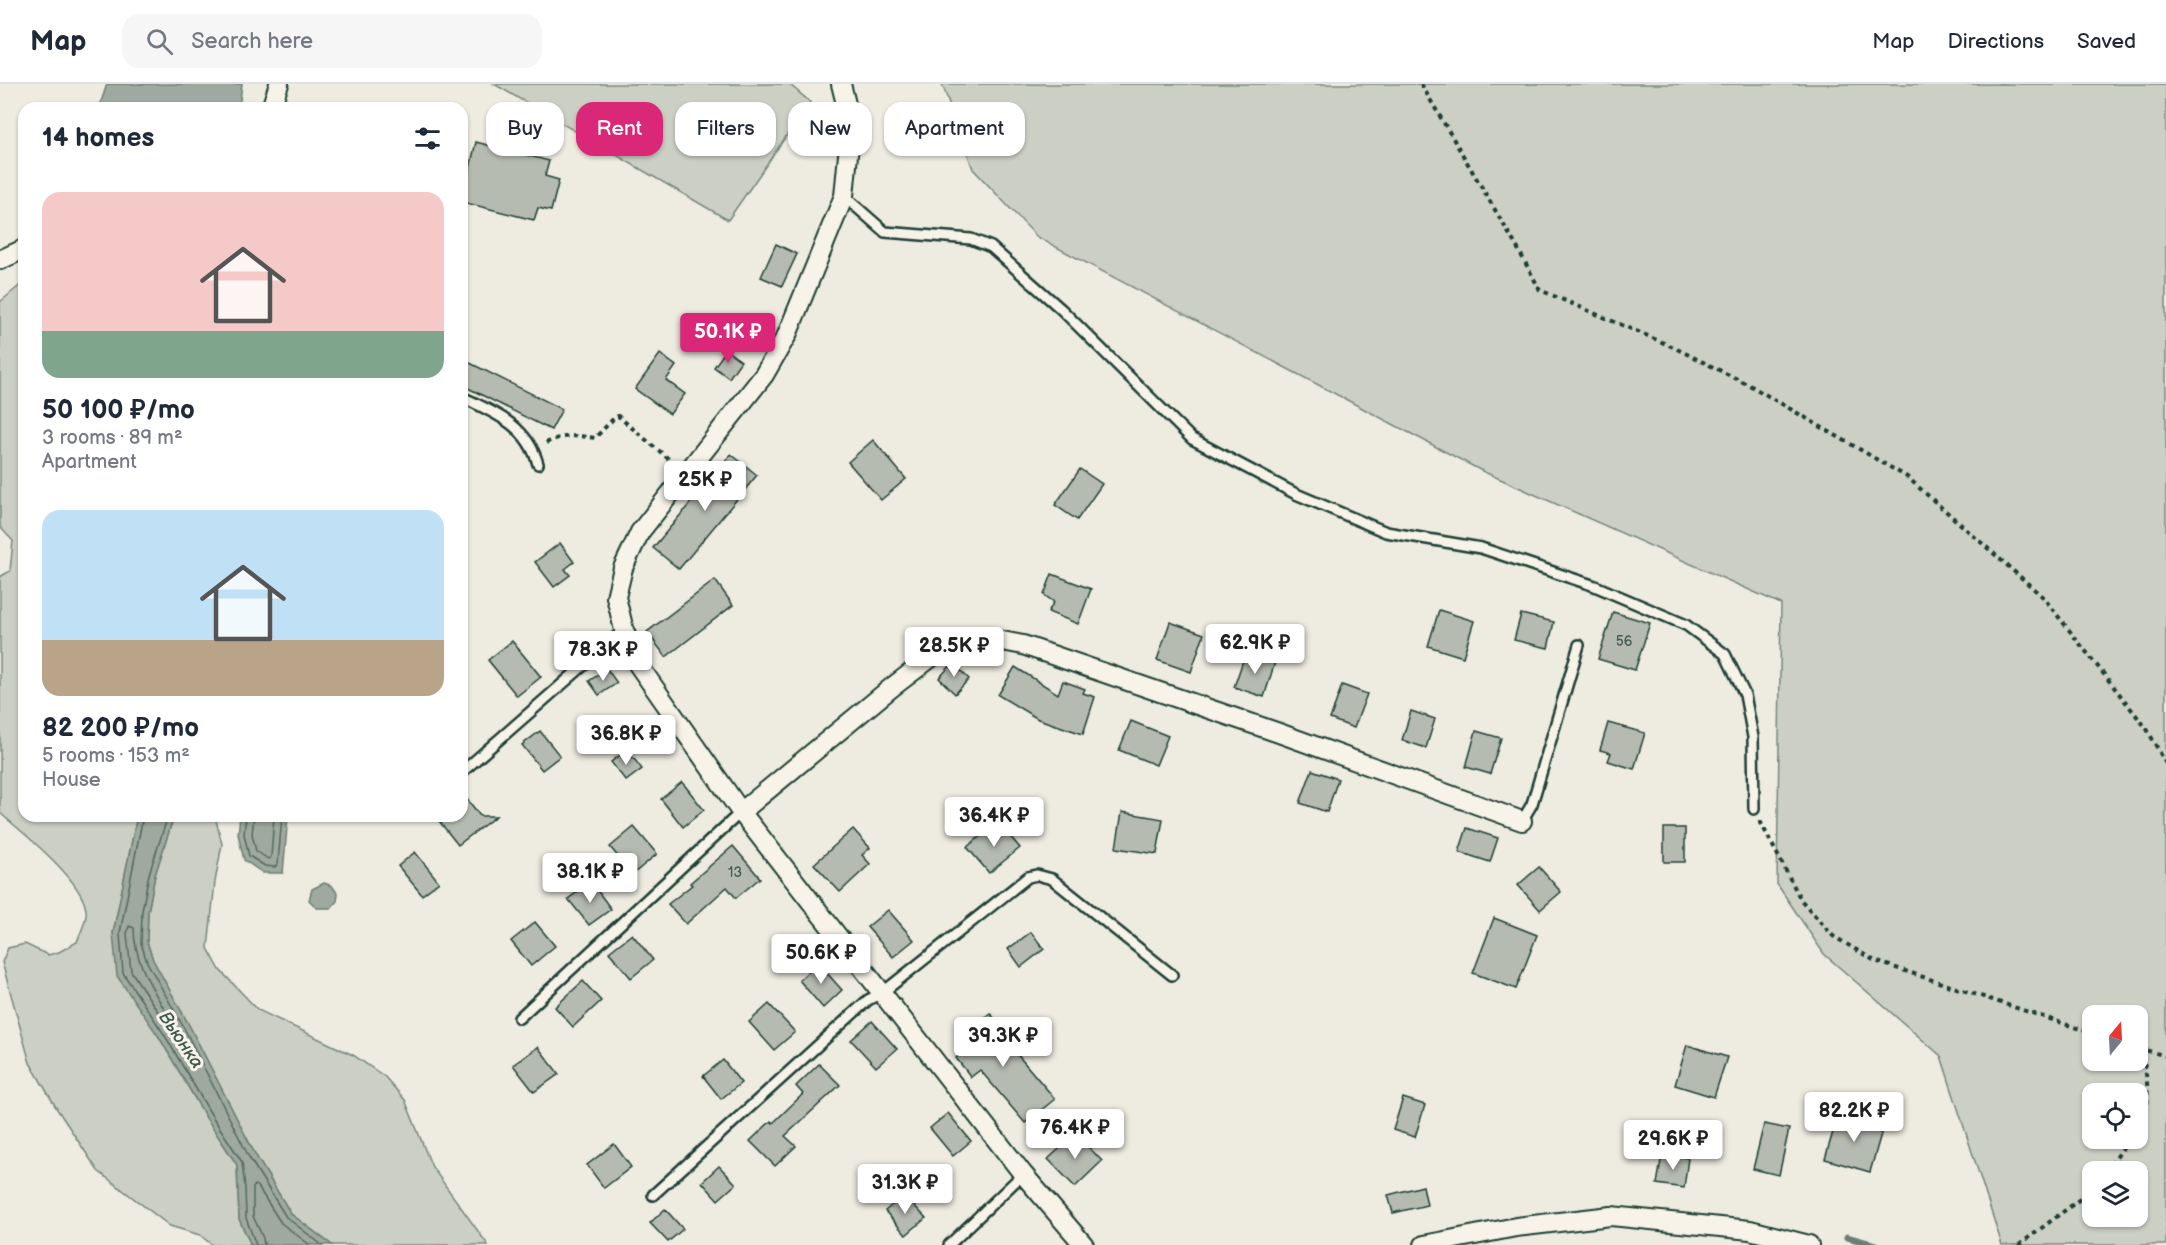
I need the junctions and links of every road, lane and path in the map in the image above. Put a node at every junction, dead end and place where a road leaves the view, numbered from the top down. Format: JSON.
{"nodes":[{"id":1,"x":279,"y":84,"type":"edge"},
{"id":2,"x":841,"y":84,"type":"edge"},
{"id":3,"x":1420,"y":84,"type":"edge"},
{"id":4,"x":273,"y":102,"type":"edge"},
{"id":5,"x":844,"y":196,"type":"junction"},
{"id":6,"x":18,"y":252,"type":"edge"},
{"id":7,"x":0,"y":260,"type":"edge"},
{"id":8,"x":468,"y":400,"type":"edge"},
{"id":9,"x":534,"y":450,"type":"junction"},
{"id":10,"x":538,"y":464,"type":"dead end"},
{"id":11,"x":686,"y":473,"type":"junction"},
{"id":12,"x":624,"y":630,"type":"junction"},
{"id":13,"x":1579,"y":645,"type":"dead end"},
{"id":14,"x":2166,"y":764,"type":"edge"},
{"id":15,"x":468,"y":767,"type":"edge"},
{"id":16,"x":1754,"y":809,"type":"joint"},
{"id":17,"x":741,"y":812,"type":"junction"},
{"id":18,"x":1522,"y":821,"type":"joint"},
{"id":19,"x":1172,"y":975,"type":"dead end"},
{"id":20,"x":882,"y":993,"type":"junction"},
{"id":21,"x":519,"y":1018,"type":"dead end"},
{"id":22,"x":2082,"y":1030,"type":"edge"},
{"id":23,"x":2148,"y":1050,"type":"edge"},
{"id":24,"x":2166,"y":1056,"type":"edge"},
{"id":25,"x":1023,"y":1174,"type":"junction"},
{"id":26,"x":653,"y":1195,"type":"dead end"},
{"id":27,"x":2082,"y":1198,"type":"edge"},
{"id":28,"x":1516,"y":1227,"type":"junction"},
{"id":29,"x":1748,"y":1238,"type":"edge"},
{"id":30,"x":949,"y":1245,"type":"edge"},
{"id":31,"x":1084,"y":1245,"type":"edge"},
{"id":32,"x":1424,"y":1245,"type":"edge"},
{"id":33,"x":1509,"y":1245,"type":"edge"},
{"id":34,"x":1809,"y":1245,"type":"edge"},
{"id":35,"x":2019,"y":1245,"type":"edge"}],
"edges":[{"from":1,"to":4,"type":"street"},
{"from":2,"to":5,"type":"street"},
{"from":3,"to":14,"type":"path"},
{"from":5,"to":11,"type":"street"},
{"from":5,"to":16,"type":"lane"},
{"from":6,"to":7,"type":"street"},
{"from":8,"to":9,"type":"lane"},
{"from":9,"to":10,"type":"lane"},
{"from":9,"to":11,"type":"path"},
{"from":11,"to":12,"type":"street"},
{"from":12,"to":15,"type":"lane"},
{"from":12,"to":17,"type":"street"},
{"from":13,"to":18,"type":"lane"},
{"from":16,"to":22,"type":"path"},
{"from":17,"to":18,"type":"street"},
{"from":17,"to":20,"type":"street"},
{"from":17,"to":21,"type":"lane"},
{"from":19,"to":20,"type":"lane"},
{"from":20,"to":25,"type":"street"},
{"from":20,"to":26,"type":"lane"},
{"from":23,"to":24,"type":"path"},
{"from":25,"to":30,"type":"lane"},
{"from":25,"to":31,"type":"street"},
{"from":27,"to":35,"type":"path"},
{"from":28,"to":29,"type":"street"},
{"from":28,"to":32,"type":"street"},
{"from":28,"to":33,"type":"street"},
{"from":29,"to":34,"type":"street"}]}
